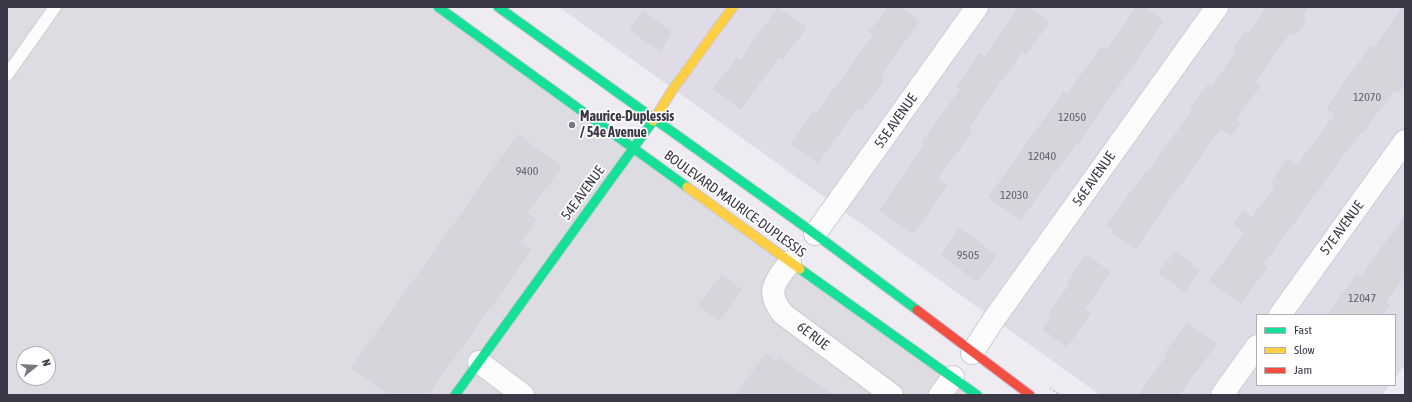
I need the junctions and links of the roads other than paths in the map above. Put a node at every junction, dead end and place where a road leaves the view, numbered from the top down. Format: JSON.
{"nodes":[{"id":1,"x":55,"y":7,"type":"edge"},
{"id":2,"x":438,"y":7,"type":"edge"},
{"id":3,"x":498,"y":7,"type":"edge"},
{"id":4,"x":733,"y":7,"type":"edge"},
{"id":5,"x":977,"y":7,"type":"edge"},
{"id":6,"x":1217,"y":7,"type":"edge"},
{"id":7,"x":7,"y":75,"type":"edge"},
{"id":8,"x":654,"y":119,"type":"junction"},
{"id":9,"x":1405,"y":141,"type":"edge"},
{"id":10,"x":633,"y":148,"type":"junction"},
{"id":11,"x":815,"y":234,"type":"junction"},
{"id":12,"x":790,"y":262,"type":"junction"},
{"id":13,"x":1281,"y":314,"type":"edge"},
{"id":14,"x":1256,"y":347,"type":"edge"},
{"id":15,"x":972,"y":353,"type":"junction"},
{"id":16,"x":479,"y":362,"type":"junction"},
{"id":17,"x":953,"y":377,"type":"junction"},
{"id":18,"x":455,"y":395,"type":"edge"},
{"id":19,"x":522,"y":395,"type":"edge"},
{"id":20,"x":892,"y":395,"type":"edge"},
{"id":21,"x":940,"y":395,"type":"edge"},
{"id":22,"x":977,"y":395,"type":"edge"},
{"id":23,"x":1030,"y":395,"type":"edge"},
{"id":24,"x":1222,"y":395,"type":"edge"}],
"edges":[{"from":1,"to":7,"type":"lane"},
{"from":2,"to":10,"type":"street","name":"BOULEVARD MAURICE-DUPLESSIS"},
{"from":3,"to":8,"type":"street","name":"BOULEVARD MAURICE-DUPLESSIS"},
{"from":4,"to":8,"type":"street","name":"54E AVENUE"},
{"from":5,"to":11,"type":"street","name":"55E AVENUE"},
{"from":6,"to":15,"type":"street","name":"56E AVENUE"},
{"from":8,"to":10,"type":"street","name":"54E AVENUE"},
{"from":8,"to":11,"type":"street","name":"BOULEVARD MAURICE-DUPLESSIS"},
{"from":9,"to":13,"type":"street","name":"57E AVENUE"},
{"from":10,"to":12,"type":"street","name":"BOULEVARD MAURICE-DUPLESSIS"},
{"from":10,"to":16,"type":"street","name":"54E AVENUE"},
{"from":11,"to":15,"type":"street","name":"BOULEVARD MAURICE-DUPLESSIS"},
{"from":12,"to":17,"type":"street","name":"BOULEVARD MAURICE-DUPLESSIS"},
{"from":12,"to":20,"type":"street","name":"6E RUE"},
{"from":14,"to":24,"type":"street"},
{"from":15,"to":23,"type":"street","name":"BOULEVARD MAURICE-DUPLESSIS"},
{"from":16,"to":18,"type":"street","name":"54E AVENUE"},
{"from":16,"to":19,"type":"street"},
{"from":17,"to":21,"type":"street"},
{"from":17,"to":22,"type":"street","name":"BOULEVARD MAURICE-DUPLESSIS"}]}
